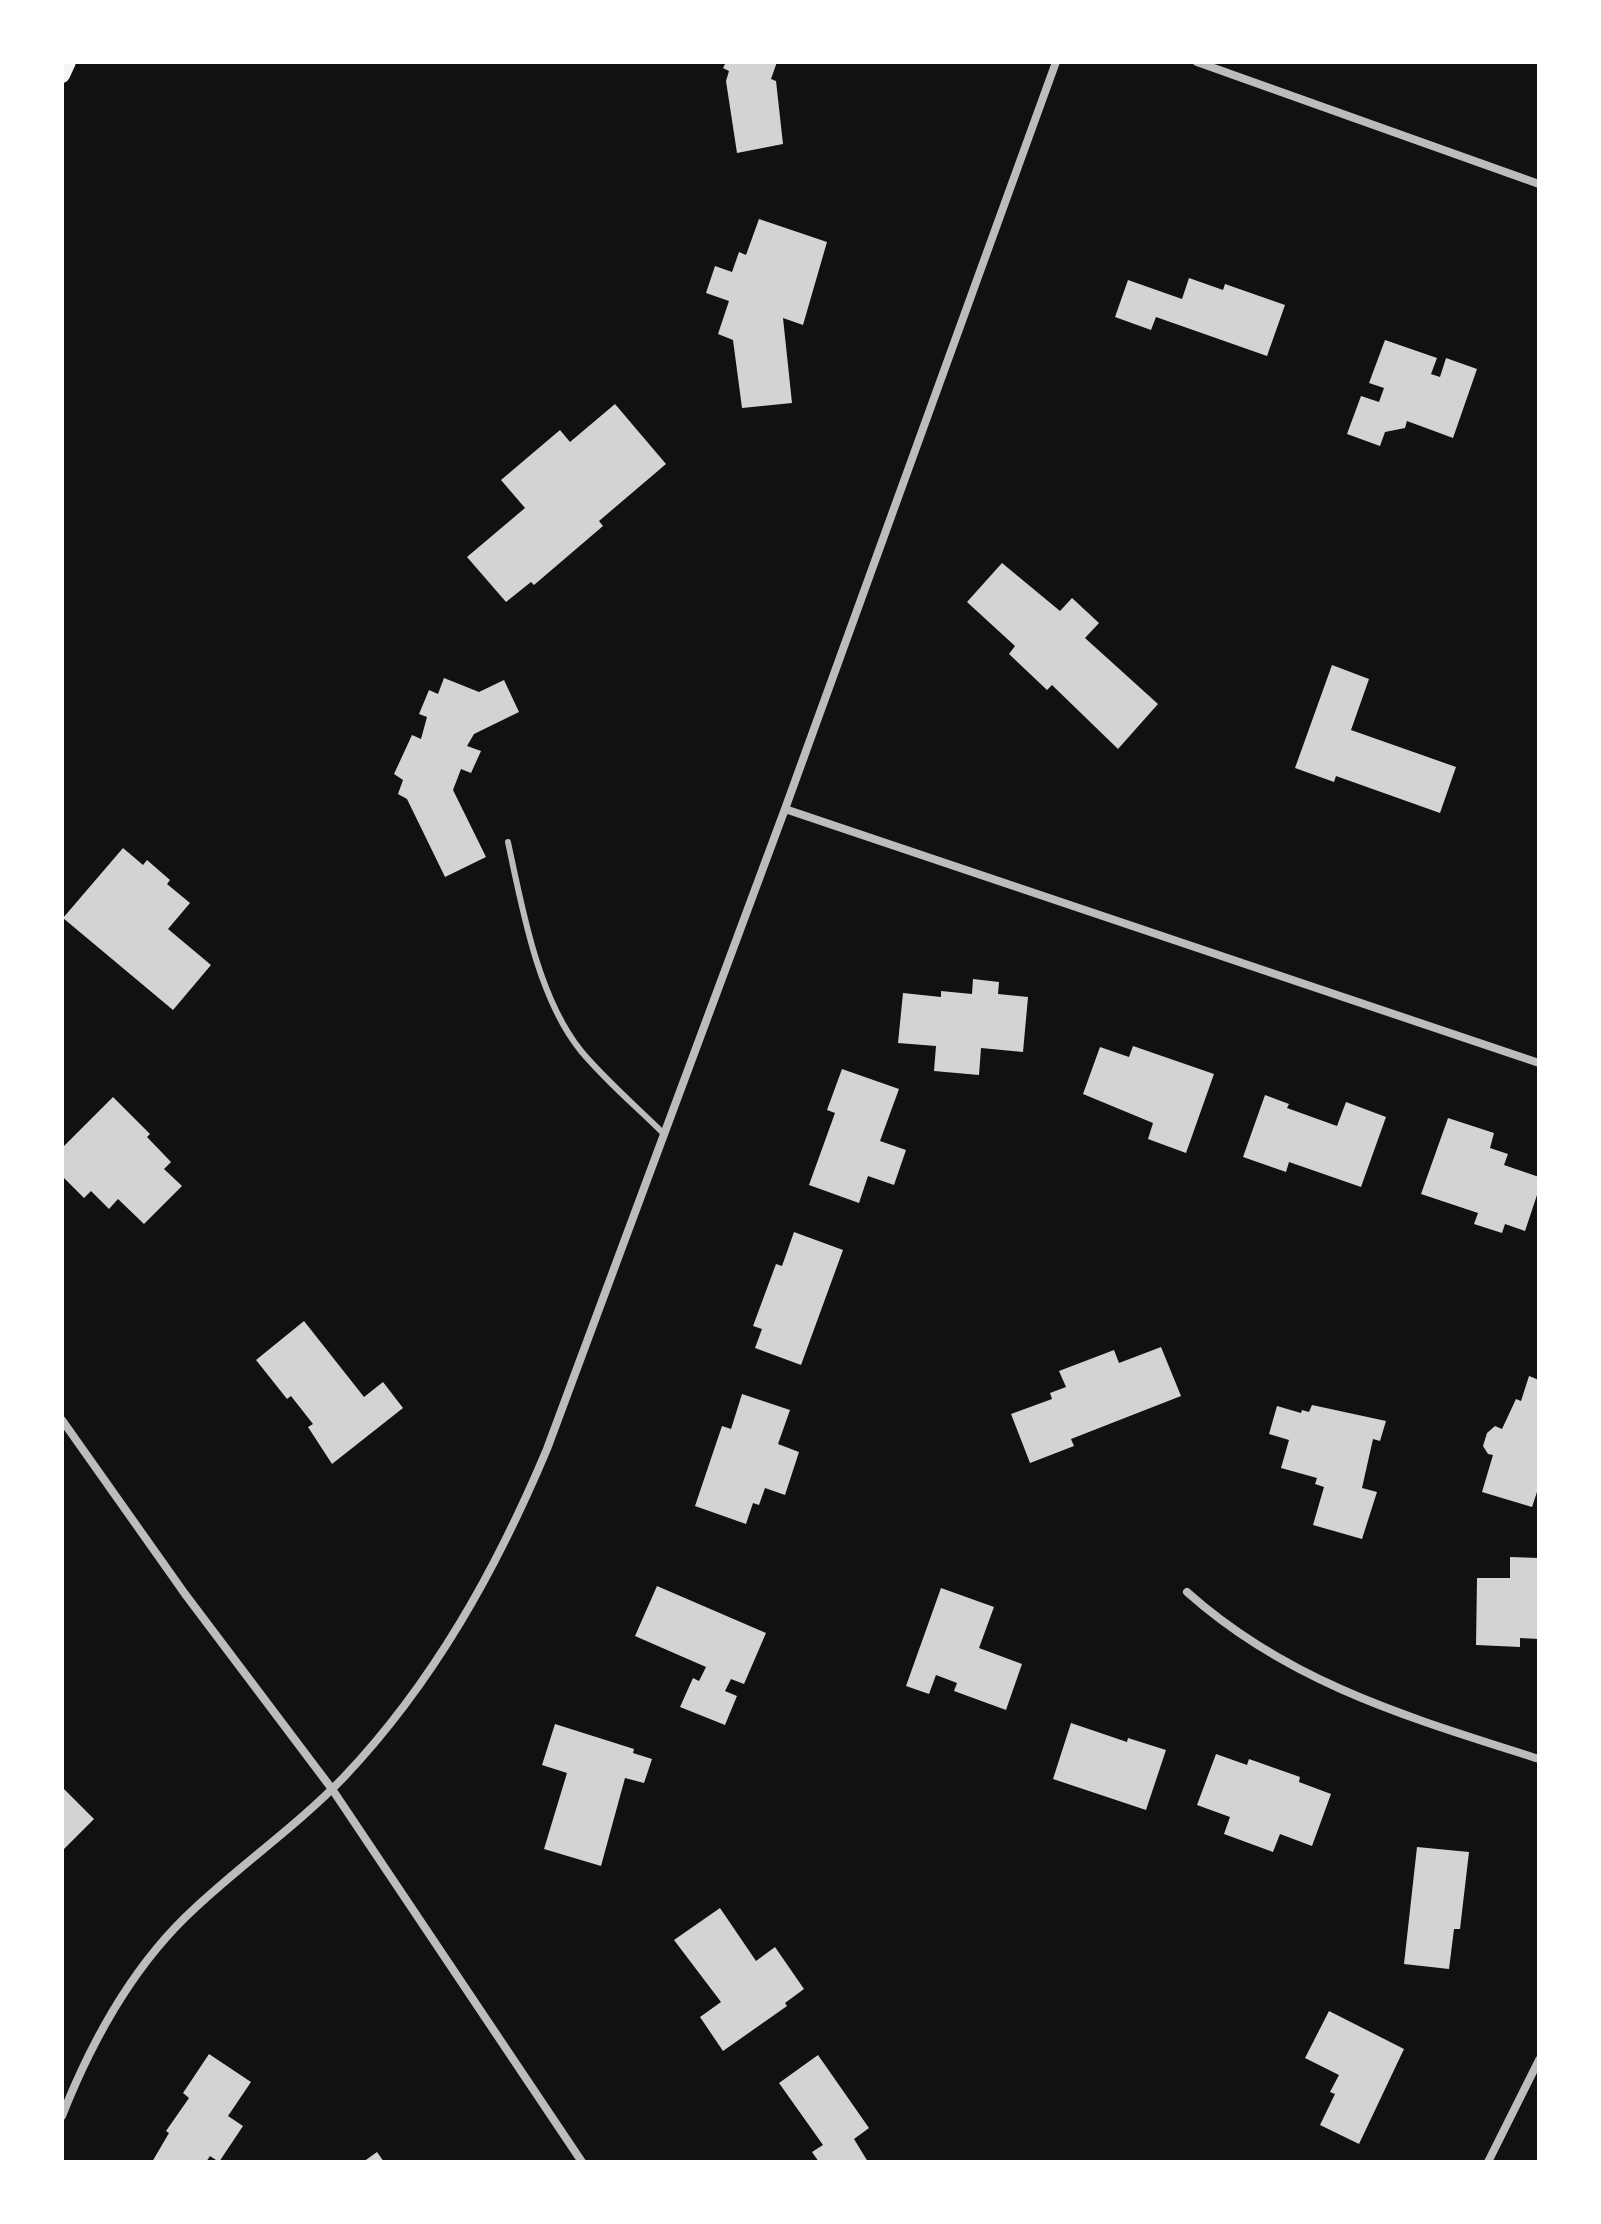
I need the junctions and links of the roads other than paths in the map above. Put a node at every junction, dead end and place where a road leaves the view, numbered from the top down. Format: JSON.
{"nodes":[{"id":1,"x":68,"y":62,"type":"edge"},
{"id":2,"x":1056,"y":62,"type":"edge"},
{"id":3,"x":1197,"y":62,"type":"edge"},
{"id":4,"x":62,"y":75,"type":"edge"},
{"id":5,"x":1539,"y":184,"type":"edge"},
{"id":6,"x":785,"y":809,"type":"junction"},
{"id":7,"x":508,"y":842,"type":"dead end"},
{"id":8,"x":1539,"y":1063,"type":"edge"},
{"id":9,"x":664,"y":1134,"type":"junction"},
{"id":10,"x":62,"y":1420,"type":"edge"},
{"id":11,"x":1187,"y":1592,"type":"dead end"},
{"id":12,"x":1539,"y":1759,"type":"edge"},
{"id":13,"x":332,"y":1789,"type":"junction"},
{"id":14,"x":1539,"y":2060,"type":"edge"},
{"id":15,"x":62,"y":2116,"type":"edge"},
{"id":16,"x":582,"y":2162,"type":"edge"},
{"id":17,"x":1488,"y":2162,"type":"edge"}],
"edges":[{"from":1,"to":4,"type":"main road"},
{"from":2,"to":6,"type":"street"},
{"from":3,"to":5,"type":"street"},
{"from":6,"to":8,"type":"street"},
{"from":6,"to":9,"type":"street"},
{"from":7,"to":9,"type":"lane"},
{"from":9,"to":13,"type":"street"},
{"from":10,"to":13,"type":"street"},
{"from":11,"to":12,"type":"street"},
{"from":13,"to":15,"type":"street"},
{"from":13,"to":16,"type":"street"},
{"from":14,"to":17,"type":"street"}]}
